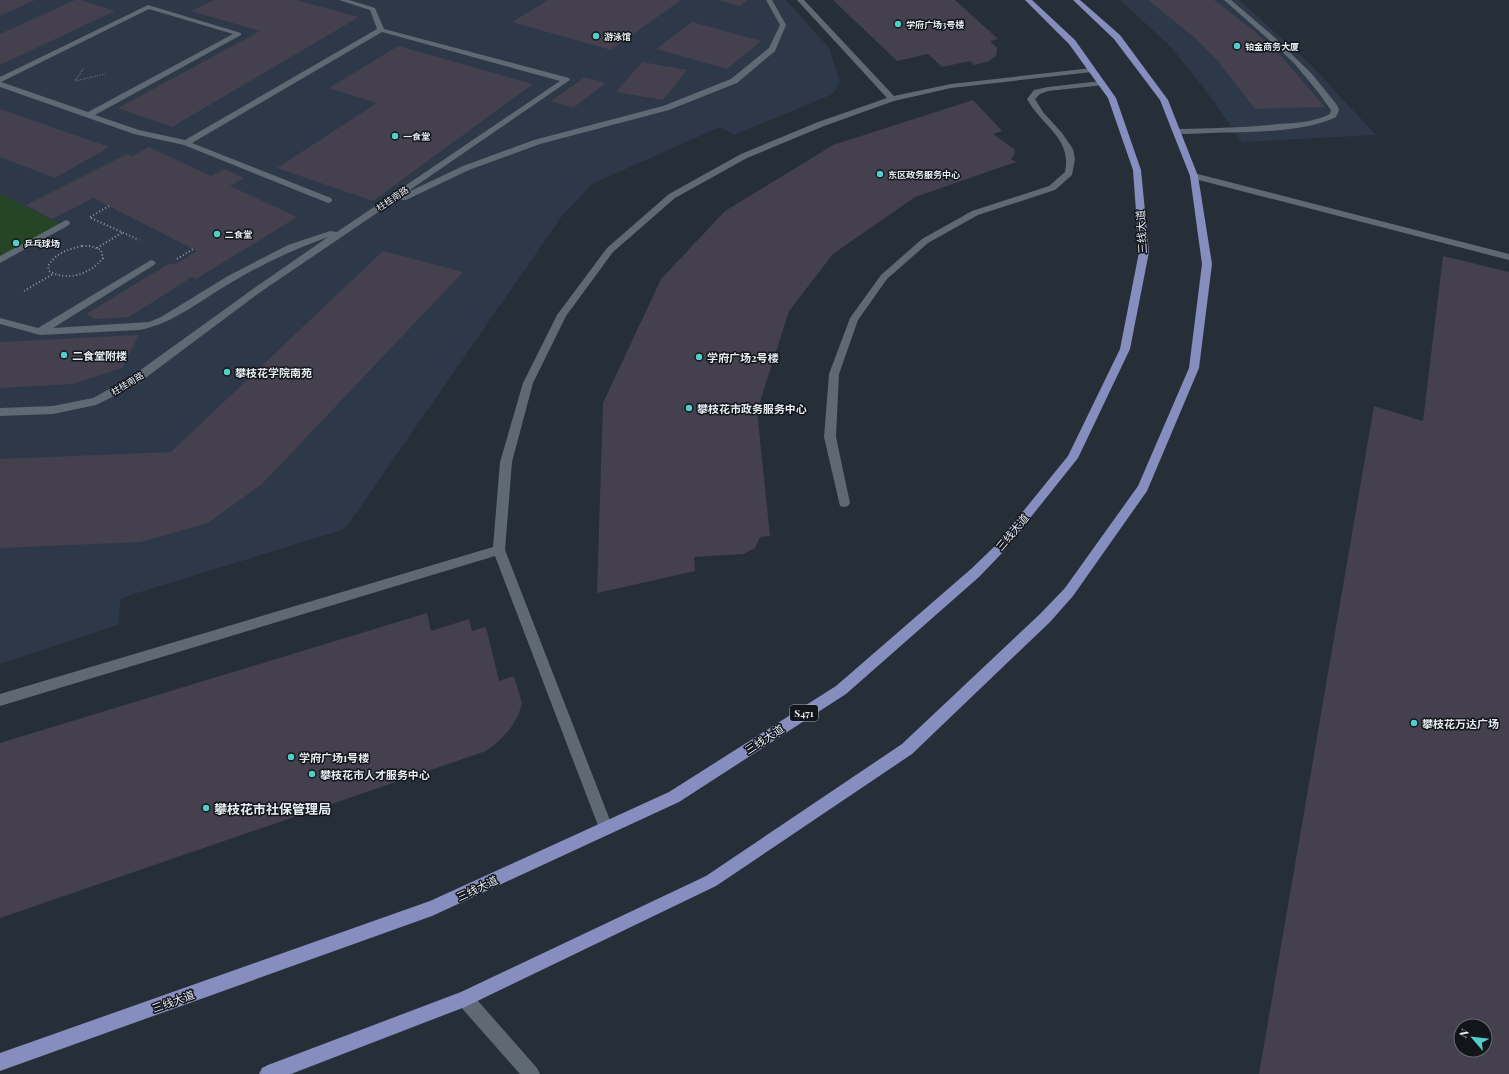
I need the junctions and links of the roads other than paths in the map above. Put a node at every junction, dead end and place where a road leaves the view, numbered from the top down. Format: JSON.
{"nodes":[{"id":1,"x":342,"y":0,"type":"edge"},
{"id":2,"x":769,"y":0,"type":"edge"},
{"id":3,"x":800,"y":0,"type":"edge"},
{"id":4,"x":1028,"y":0,"type":"edge"},
{"id":5,"x":1076,"y":0,"type":"edge"},
{"id":6,"x":1227,"y":0,"type":"edge"},
{"id":7,"x":381,"y":30,"type":"junction"},
{"id":8,"x":1092,"y":70,"type":"junction"},
{"id":9,"x":0,"y":80,"type":"edge"},
{"id":10,"x":1101,"y":83,"type":"junction"},
{"id":11,"x":0,"y":84,"type":"edge"},
{"id":12,"x":892,"y":99,"type":"junction"},
{"id":13,"x":89,"y":115,"type":"junction"},
{"id":14,"x":1176,"y":131,"type":"junction"},
{"id":15,"x":186,"y":143,"type":"junction"},
{"id":16,"x":1194,"y":176,"type":"junction"},
{"id":17,"x":328,"y":200,"type":"dead end"},
{"id":18,"x":367,"y":215,"type":"junction"},
{"id":19,"x":66,"y":223,"type":"dead end"},
{"id":20,"x":349,"y":227,"type":"junction"},
{"id":21,"x":1509,"y":256,"type":"edge"},
{"id":22,"x":0,"y":260,"type":"edge"},
{"id":23,"x":151,"y":263,"type":"road end"},
{"id":24,"x":0,"y":321,"type":"edge"},
{"id":25,"x":40,"y":332,"type":"junction"},
{"id":26,"x":0,"y":412,"type":"edge"},
{"id":27,"x":844,"y":503,"type":"dead end"},
{"id":28,"x":499,"y":550,"type":"junction"},
{"id":29,"x":0,"y":700,"type":"edge"},
{"id":30,"x":606,"y":828,"type":"junction"},
{"id":31,"x":465,"y":999,"type":"junction"},
{"id":32,"x":0,"y":1062,"type":"edge"},
{"id":33,"x":268,"y":1074,"type":"edge"},
{"id":34,"x":531,"y":1074,"type":"edge"}],
"edges":[{"from":1,"to":7,"type":"lane"},
{"from":2,"to":18,"type":"lane"},
{"from":3,"to":12,"type":"lane"},
{"from":4,"to":8,"type":"main road","name":"三线大道","number":"S471"},
{"from":5,"to":14,"type":"main road"},
{"from":6,"to":14,"type":"lane"},
{"from":7,"to":15,"type":"lane"},
{"from":7,"to":18,"type":"lane","name":"柱桂南路"},
{"from":8,"to":10,"type":"main road","name":"三线大道","number":"S471"},
{"from":8,"to":12,"type":"lane"},
{"from":9,"to":13,"type":"lane"},
{"from":10,"to":27,"type":"lane"},
{"from":10,"to":30,"type":"main road","name":"三线大道","number":"S471"},
{"from":11,"to":13,"type":"lane"},
{"from":12,"to":28,"type":"lane"},
{"from":13,"to":15,"type":"lane"},
{"from":14,"to":16,"type":"main road"},
{"from":15,"to":17,"type":"lane"},
{"from":16,"to":21,"type":"lane"},
{"from":16,"to":31,"type":"main road"},
{"from":18,"to":20,"type":"lane","name":"柱桂南路"},
{"from":19,"to":22,"type":"lane"},
{"from":20,"to":25,"type":"lane"},
{"from":20,"to":26,"type":"lane","name":"柱桂南路"},
{"from":23,"to":25,"type":"lane"},
{"from":24,"to":25,"type":"lane"},
{"from":28,"to":29,"type":"lane"},
{"from":28,"to":30,"type":"lane"},
{"from":30,"to":32,"type":"main road","name":"三线大道","number":"S471"},
{"from":31,"to":33,"type":"main road"},
{"from":31,"to":34,"type":"lane"}]}
